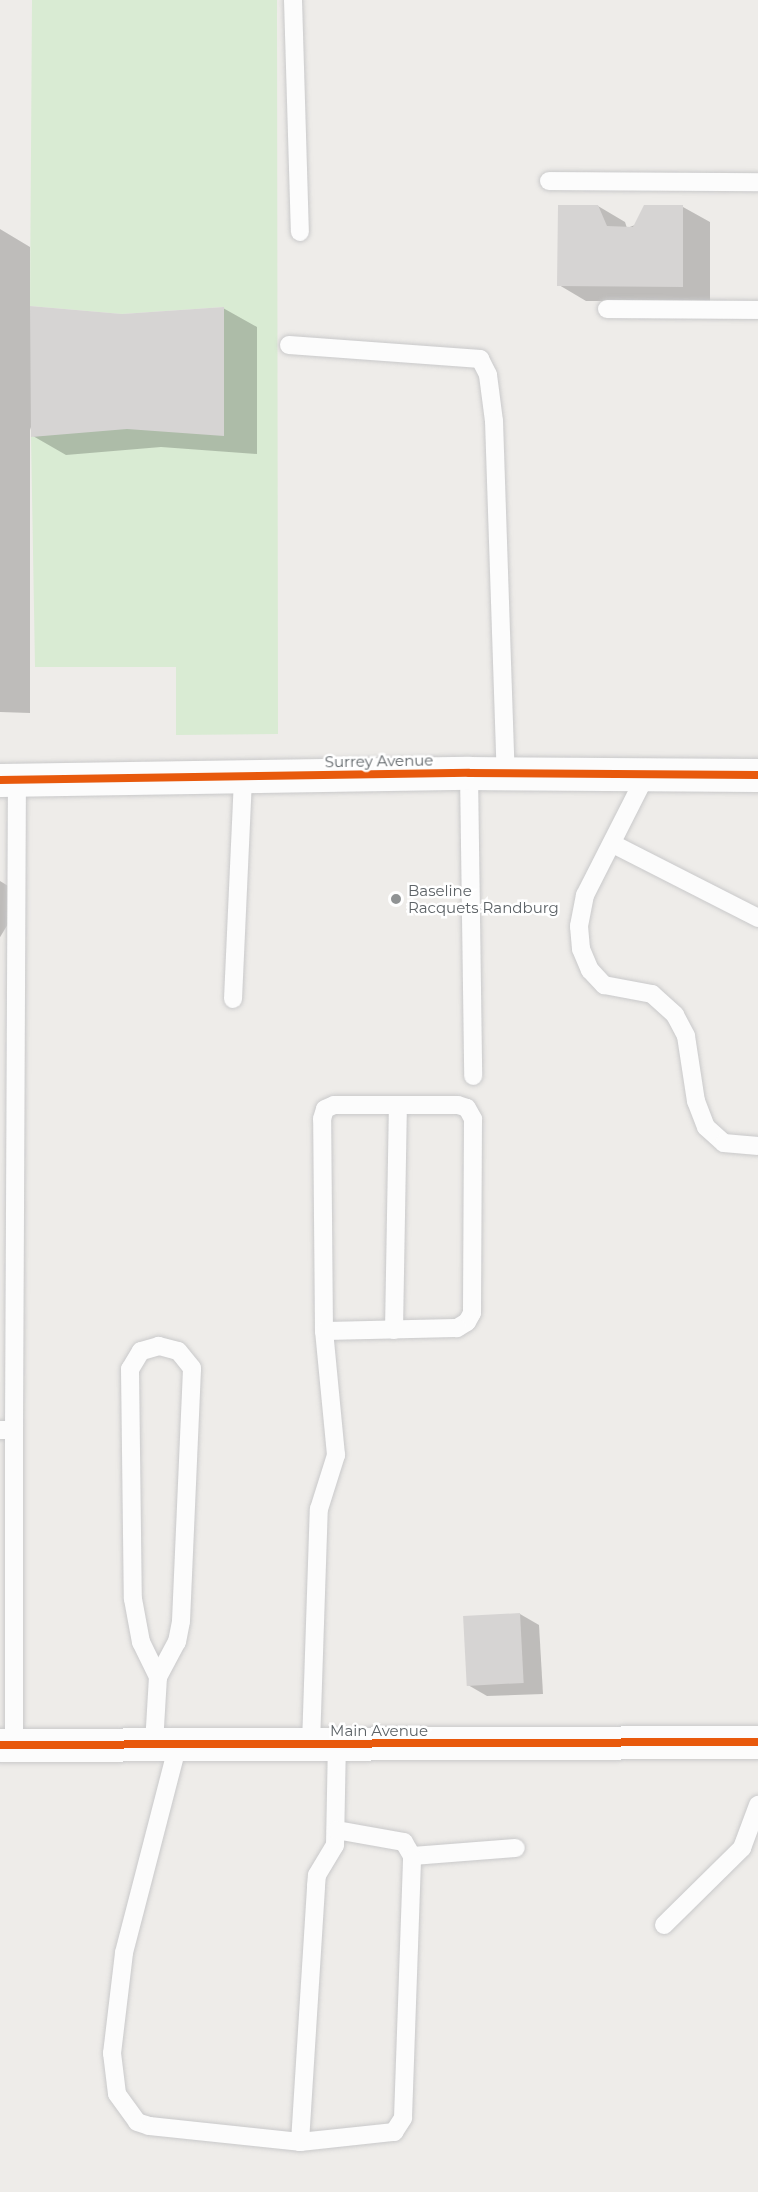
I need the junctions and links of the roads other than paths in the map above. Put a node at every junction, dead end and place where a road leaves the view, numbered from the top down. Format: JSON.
{"nodes":[{"id":1,"x":292,"y":0,"type":"edge"},
{"id":2,"x":549,"y":181,"type":"dead end"},
{"id":3,"x":758,"y":182,"type":"edge"},
{"id":4,"x":300,"y":232,"type":"dead end"},
{"id":5,"x":607,"y":309,"type":"dead end"},
{"id":6,"x":758,"y":310,"type":"edge"},
{"id":7,"x":289,"y":345,"type":"dead end"},
{"id":8,"x":469,"y":773,"type":"junction"},
{"id":9,"x":506,"y":775,"type":"junction"},
{"id":10,"x":646,"y":775,"type":"junction"},
{"id":11,"x":758,"y":775,"type":"edge"},
{"id":12,"x":243,"y":777,"type":"junction"},
{"id":13,"x":8,"y":780,"type":"edge"},
{"id":14,"x":613,"y":844,"type":"junction"},
{"id":15,"x":758,"y":918,"type":"edge"},
{"id":16,"x":233,"y":999,"type":"dead end"},
{"id":17,"x":473,"y":1076,"type":"dead end"},
{"id":18,"x":398,"y":1105,"type":"junction"},
{"id":19,"x":758,"y":1146,"type":"edge"},
{"id":20,"x":394,"y":1329,"type":"junction"},
{"id":21,"x":324,"y":1331,"type":"junction"},
{"id":22,"x":7,"y":1430,"type":"edge"},
{"id":23,"x":158,"y":1677,"type":"junction"},
{"id":24,"x":758,"y":1742,"type":"edge"},
{"id":25,"x":166,"y":1743,"type":"junction"},
{"id":26,"x":324,"y":1744,"type":"junction"},
{"id":27,"x":7,"y":1745,"type":"edge"},
{"id":28,"x":758,"y":1805,"type":"edge"},
{"id":29,"x":336,"y":1830,"type":"junction"},
{"id":30,"x":516,"y":1848,"type":"dead end"},
{"id":31,"x":411,"y":1856,"type":"junction"},
{"id":32,"x":664,"y":1925,"type":"dead end"},
{"id":33,"x":300,"y":2142,"type":"junction"}],
"edges":[{"from":1,"to":4,"type":"lane"},
{"from":2,"to":3,"type":"lane"},
{"from":5,"to":6,"type":"lane"},
{"from":7,"to":9,"type":"lane"},
{"from":8,"to":9,"type":"street","name":"Surrey Avenue"},
{"from":8,"to":12,"type":"street","name":"Surrey Avenue"},
{"from":8,"to":17,"type":"lane"},
{"from":9,"to":10,"type":"street","name":"Surrey Avenue"},
{"from":10,"to":11,"type":"street","name":"Surrey Avenue"},
{"from":10,"to":14,"type":"lane"},
{"from":12,"to":13,"type":"street","name":"Surrey Avenue"},
{"from":12,"to":16,"type":"lane"},
{"from":13,"to":22,"type":"lane"},
{"from":14,"to":15,"type":"lane"},
{"from":14,"to":19,"type":"lane"},
{"from":18,"to":20,"type":"lane"},
{"from":18,"to":20,"type":"lane"},
{"from":18,"to":21,"type":"lane"},
{"from":20,"to":21,"type":"lane"},
{"from":21,"to":26,"type":"lane"},
{"from":22,"to":27,"type":"lane"},
{"from":23,"to":23,"type":"lane"},
{"from":23,"to":25,"type":"lane"},
{"from":24,"to":26,"type":"street","name":"Main Avenue"},
{"from":25,"to":26,"type":"street","name":"Main Avenue"},
{"from":25,"to":27,"type":"street","name":"Main Avenue"},
{"from":25,"to":33,"type":"lane"},
{"from":26,"to":29,"type":"lane"},
{"from":28,"to":32,"type":"lane"},
{"from":29,"to":31,"type":"lane"},
{"from":29,"to":33,"type":"lane"},
{"from":30,"to":31,"type":"lane"},
{"from":31,"to":33,"type":"lane"}]}
